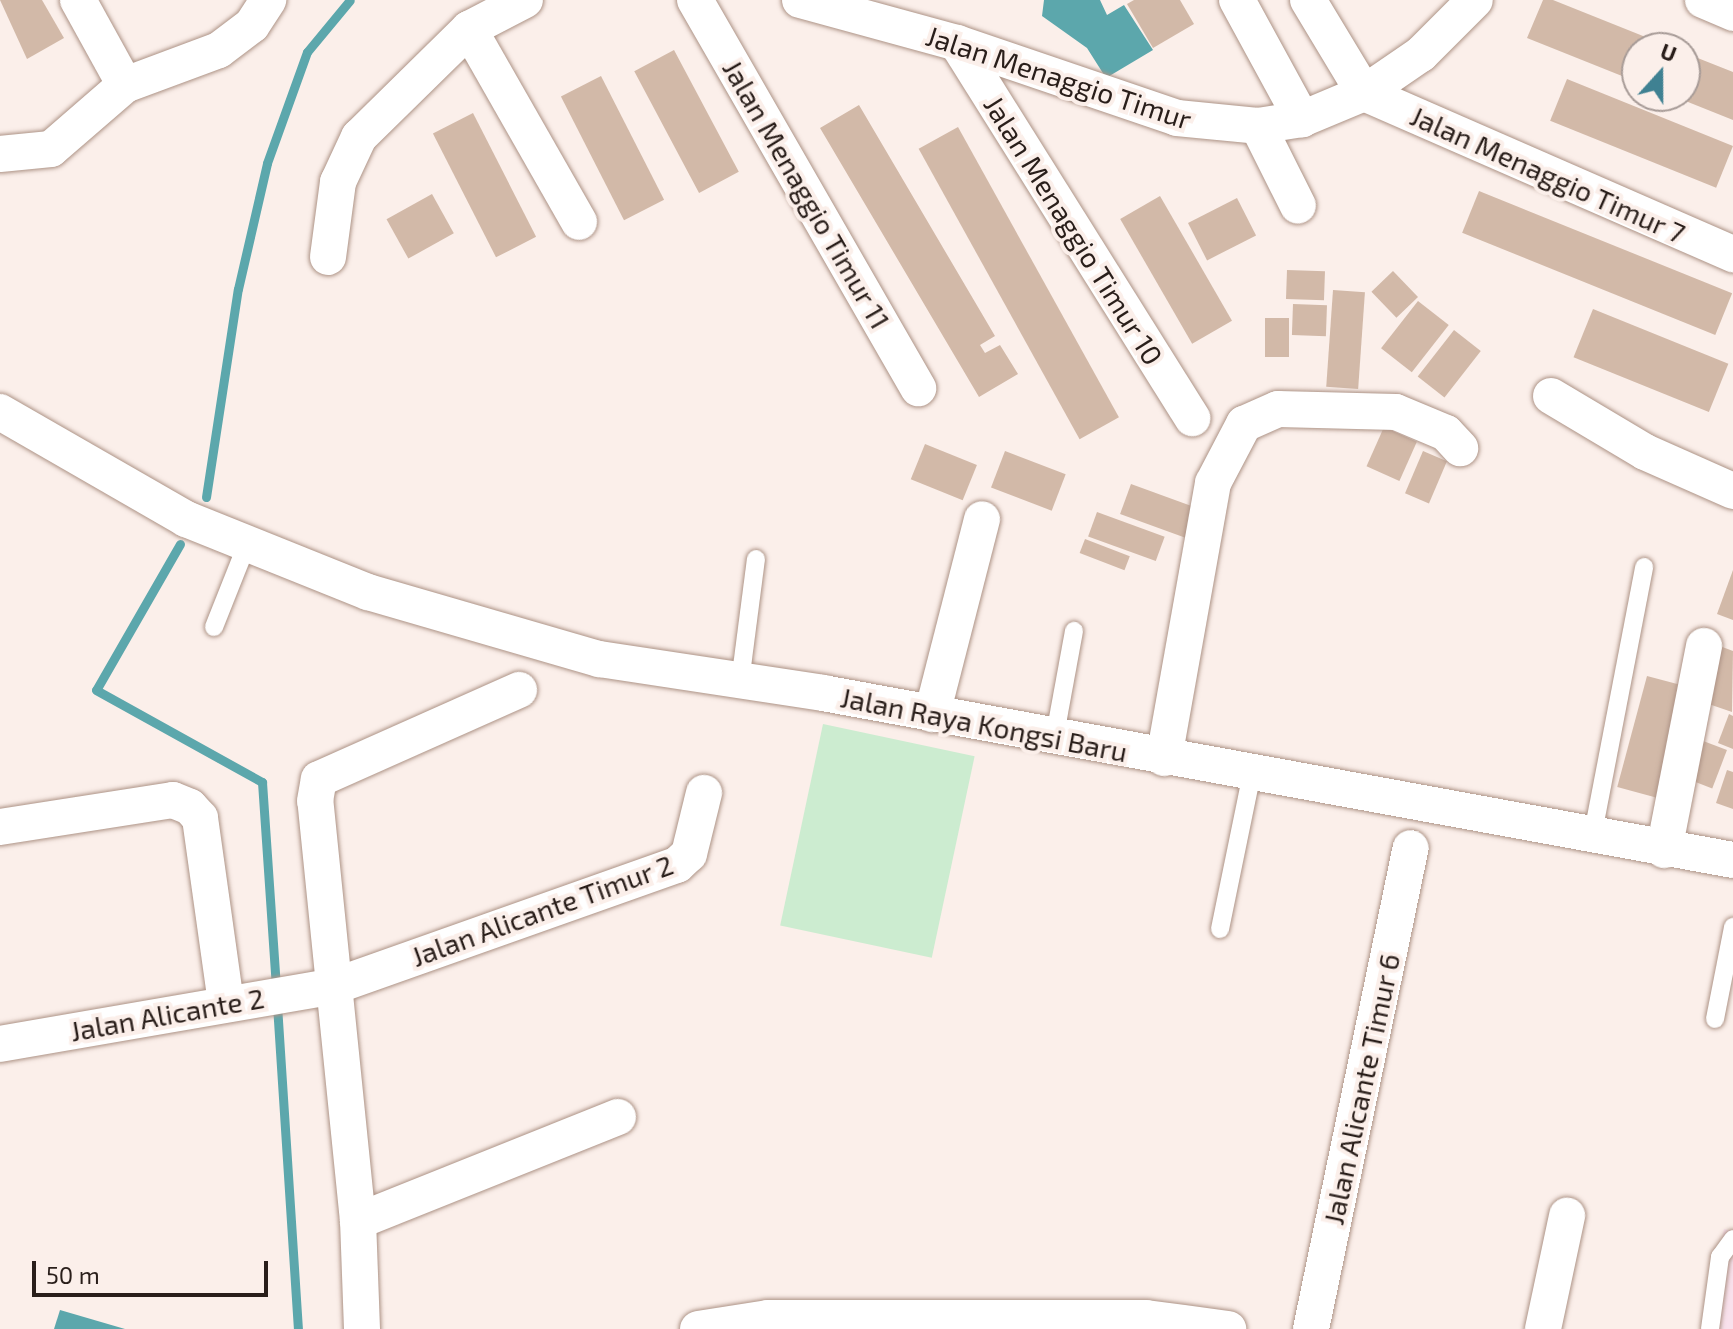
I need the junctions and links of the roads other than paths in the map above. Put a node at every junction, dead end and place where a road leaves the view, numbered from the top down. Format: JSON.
{"nodes":[{"id":1,"x":78,"y":0,"type":"edge"},
{"id":2,"x":268,"y":0,"type":"edge"},
{"id":3,"x":525,"y":0,"type":"edge"},
{"id":4,"x":695,"y":0,"type":"edge"},
{"id":5,"x":800,"y":0,"type":"edge"},
{"id":6,"x":1237,"y":0,"type":"edge"},
{"id":7,"x":1308,"y":0,"type":"edge"},
{"id":8,"x":1475,"y":0,"type":"edge"},
{"id":9,"x":1703,"y":0,"type":"edge"},
{"id":10,"x":1733,"y":13,"type":"edge"},
{"id":11,"x":469,"y":29,"type":"junction"},
{"id":12,"x":957,"y":43,"type":"junction"},
{"id":13,"x":125,"y":85,"type":"junction"},
{"id":14,"x":1364,"y":93,"type":"junction"},
{"id":15,"x":1302,"y":119,"type":"junction"},
{"id":16,"x":1258,"y":126,"type":"junction"},
{"id":17,"x":0,"y":154,"type":"edge"},
{"id":18,"x":1298,"y":206,"type":"dead end"},
{"id":19,"x":579,"y":222,"type":"dead end"},
{"id":20,"x":1733,"y":254,"type":"edge"},
{"id":21,"x":328,"y":257,"type":"dead end"},
{"id":22,"x":918,"y":388,"type":"dead end"},
{"id":23,"x":1551,"y":396,"type":"dead end"},
{"id":24,"x":0,"y":412,"type":"edge"},
{"id":25,"x":1192,"y":418,"type":"dead end"},
{"id":26,"x":1460,"y":448,"type":"dead end"},
{"id":27,"x":1733,"y":491,"type":"edge"},
{"id":28,"x":982,"y":519,"type":"dead end"},
{"id":29,"x":247,"y":544,"type":"junction"},
{"id":30,"x":756,"y":559,"type":"dead end"},
{"id":31,"x":1644,"y":567,"type":"dead end"},
{"id":32,"x":214,"y":627,"type":"dead end"},
{"id":33,"x":1074,"y":631,"type":"dead end"},
{"id":34,"x":1704,"y":646,"type":"dead end"},
{"id":35,"x":740,"y":682,"type":"junction"},
{"id":36,"x":516,"y":692,"type":"dead end"},
{"id":37,"x":932,"y":714,"type":"junction"},
{"id":38,"x":1054,"y":740,"type":"junction"},
{"id":39,"x":1164,"y":758,"type":"junction"},
{"id":40,"x":1252,"y":773,"type":"junction"},
{"id":41,"x":704,"y":793,"type":"dead end"},
{"id":42,"x":0,"y":827,"type":"edge"},
{"id":43,"x":1592,"y":838,"type":"junction"},
{"id":44,"x":1411,"y":848,"type":"dead end"},
{"id":45,"x":1664,"y":850,"type":"junction"},
{"id":46,"x":1733,"y":860,"type":"edge"},
{"id":47,"x":1733,"y":927,"type":"edge"},
{"id":48,"x":1220,"y":929,"type":"dead end"},
{"id":49,"x":326,"y":986,"type":"junction"},
{"id":50,"x":233,"y":1002,"type":"junction"},
{"id":51,"x":1715,"y":1019,"type":"dead end"},
{"id":52,"x":0,"y":1044,"type":"edge"},
{"id":53,"x":618,"y":1117,"type":"dead end"},
{"id":54,"x":1567,"y":1216,"type":"dead end"},
{"id":55,"x":358,"y":1221,"type":"junction"},
{"id":56,"x":1733,"y":1239,"type":"edge"},
{"id":57,"x":1145,"y":1324,"type":"edge"},
{"id":58,"x":362,"y":1329,"type":"edge"},
{"id":59,"x":698,"y":1329,"type":"edge"},
{"id":60,"x":1225,"y":1329,"type":"edge"},
{"id":61,"x":1311,"y":1329,"type":"edge"},
{"id":62,"x":1543,"y":1329,"type":"edge"},
{"id":63,"x":1710,"y":1329,"type":"edge"}],
"edges":[{"from":1,"to":13,"type":"street"},
{"from":2,"to":13,"type":"street"},
{"from":3,"to":11,"type":"street"},
{"from":4,"to":22,"type":"street","name":"Jalan Menaggio Timur 11"},
{"from":5,"to":12,"type":"street","name":"Jalan Menaggio Timur"},
{"from":6,"to":15,"type":"street"},
{"from":7,"to":14,"type":"street"},
{"from":8,"to":14,"type":"street","name":"Jalan Menaggio Timur"},
{"from":9,"to":10,"type":"street"},
{"from":11,"to":19,"type":"street"},
{"from":11,"to":21,"type":"street"},
{"from":12,"to":16,"type":"street","name":"Jalan Menaggio Timur"},
{"from":12,"to":25,"type":"street","name":"Jalan Menaggio Timur 10"},
{"from":13,"to":17,"type":"street"},
{"from":14,"to":15,"type":"street","name":"Jalan Menaggio Timur"},
{"from":14,"to":20,"type":"street","name":"Jalan Menaggio Timur 7"},
{"from":15,"to":16,"type":"street","name":"Jalan Menaggio Timur"},
{"from":16,"to":18,"type":"street"},
{"from":23,"to":27,"type":"street"},
{"from":24,"to":29,"type":"street","name":"Jalan Raya Kongsi Baru"},
{"from":26,"to":39,"type":"street"},
{"from":28,"to":37,"type":"street"},
{"from":29,"to":32,"type":"lane"},
{"from":29,"to":35,"type":"street","name":"Jalan Raya Kongsi Baru"},
{"from":30,"to":35,"type":"lane"},
{"from":31,"to":43,"type":"lane"},
{"from":33,"to":38,"type":"lane"},
{"from":34,"to":45,"type":"street"},
{"from":35,"to":37,"type":"street","name":"Jalan Raya Kongsi Baru"},
{"from":36,"to":49,"type":"street"},
{"from":37,"to":38,"type":"street","name":"Jalan Raya Kongsi Baru"},
{"from":38,"to":39,"type":"street","name":"Jalan Raya Kongsi Baru"},
{"from":39,"to":40,"type":"street","name":"Jalan Raya Kongsi Baru"},
{"from":40,"to":43,"type":"street","name":"Jalan Raya Kongsi Baru"},
{"from":40,"to":48,"type":"lane"},
{"from":41,"to":49,"type":"street","name":"Jalan Alicante Timur 2"},
{"from":42,"to":50,"type":"street"},
{"from":43,"to":45,"type":"street","name":"Jalan Raya Kongsi Baru"},
{"from":44,"to":61,"type":"street","name":"Jalan Alicante Timur 6"},
{"from":45,"to":46,"type":"street","name":"Jalan Raya Kongsi Baru"},
{"from":47,"to":51,"type":"lane"},
{"from":49,"to":50,"type":"street","name":"Jalan Alicante 2"},
{"from":49,"to":55,"type":"street"},
{"from":50,"to":52,"type":"street","name":"Jalan Alicante 2"},
{"from":53,"to":55,"type":"street"},
{"from":54,"to":62,"type":"street"},
{"from":55,"to":58,"type":"street"},
{"from":56,"to":63,"type":"lane"},
{"from":57,"to":59,"type":"street"},
{"from":57,"to":60,"type":"street"}]}
